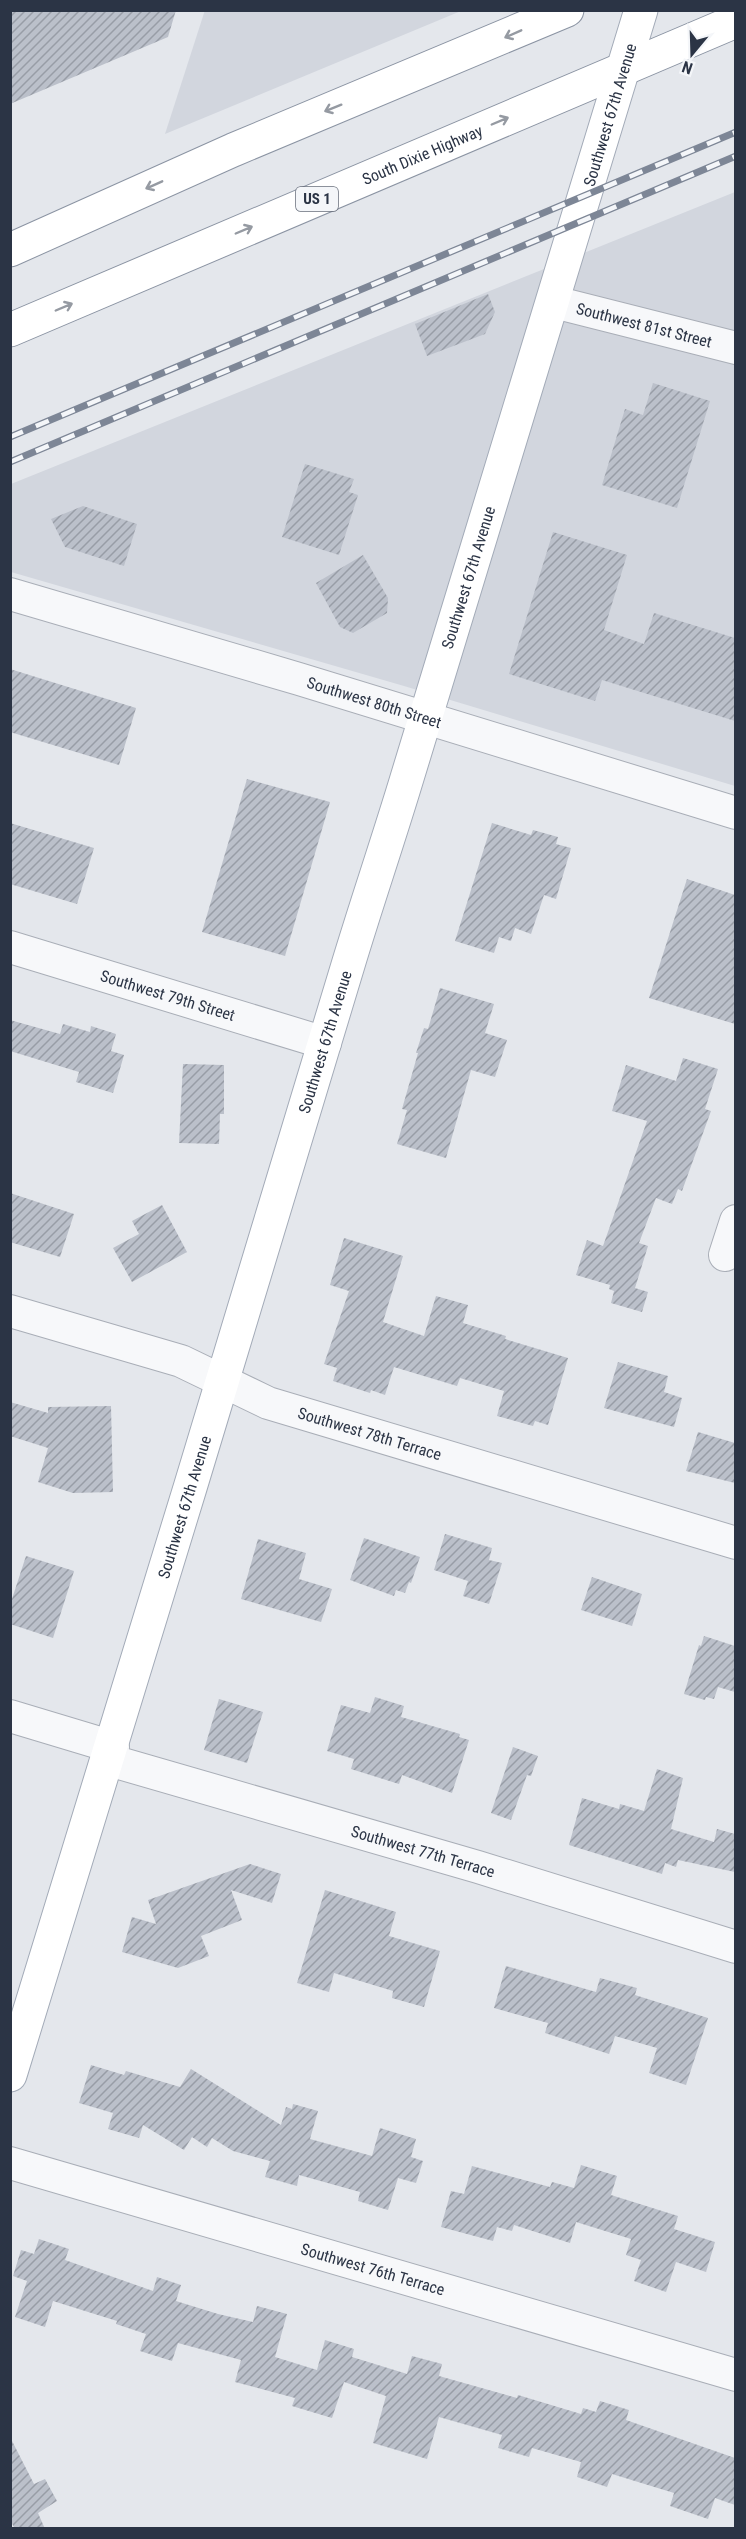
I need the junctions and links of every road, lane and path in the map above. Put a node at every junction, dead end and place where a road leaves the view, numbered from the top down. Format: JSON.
{"nodes":[{"id":1,"x":567,"y":10,"type":"edge"},
{"id":2,"x":641,"y":10,"type":"edge"},
{"id":3,"x":735,"y":21,"type":"edge"},
{"id":4,"x":624,"y":69,"type":"junction"},
{"id":5,"x":10,"y":250,"type":"edge"},
{"id":6,"x":554,"y":302,"type":"junction"},
{"id":7,"x":10,"y":330,"type":"edge"},
{"id":8,"x":735,"y":348,"type":"edge"},
{"id":9,"x":10,"y":594,"type":"edge"},
{"id":10,"x":425,"y":719,"type":"junction"},
{"id":11,"x":735,"y":813,"type":"edge"},
{"id":12,"x":10,"y":947,"type":"edge"},
{"id":13,"x":325,"y":1042,"type":"junction"},
{"id":14,"x":735,"y":1221,"type":"edge"},
{"id":15,"x":725,"y":1255,"type":"dead end"},
{"id":16,"x":10,"y":1311,"type":"edge"},
{"id":17,"x":221,"y":1381,"type":"junction"},
{"id":18,"x":735,"y":1543,"type":"edge"},
{"id":19,"x":10,"y":1716,"type":"edge"},
{"id":20,"x":111,"y":1753,"type":"junction"},
{"id":21,"x":735,"y":1947,"type":"edge"},
{"id":22,"x":10,"y":2075,"type":"edge"},
{"id":23,"x":10,"y":2163,"type":"edge"},
{"id":24,"x":735,"y":2375,"type":"edge"}],
"edges":[{"from":1,"to":5,"type":"main road","one_way":true},
{"from":2,"to":4,"type":"main road","name":"Southwest 67th Avenue"},
{"from":3,"to":4,"type":"main road","name":"South Dixie Highway","number":"US 1"},
{"from":4,"to":6,"type":"main road","name":"Southwest 67th Avenue"},
{"from":7,"to":4,"type":"main road","name":"South Dixie Highway","number":"US 1","one_way":true},
{"from":6,"to":8,"type":"street","name":"Southwest 81st Street"},
{"from":6,"to":10,"type":"main road","name":"Southwest 67th Avenue"},
{"from":9,"to":10,"type":"street","name":"Southwest 80th Street"},
{"from":10,"to":11,"type":"street","name":"Southwest 80th Street"},
{"from":10,"to":13,"type":"main road","name":"Southwest 67th Avenue"},
{"from":12,"to":13,"type":"street","name":"Southwest 79th Street"},
{"from":13,"to":17,"type":"main road","name":"Southwest 67th Avenue"},
{"from":14,"to":15,"type":"street"},
{"from":16,"to":17,"type":"street","name":"Southwest 78th Terrace"},
{"from":17,"to":18,"type":"street","name":"Southwest 78th Terrace"},
{"from":17,"to":20,"type":"main road","name":"Southwest 67th Avenue"},
{"from":19,"to":20,"type":"street","name":"Southwest 77th Terrace"},
{"from":20,"to":21,"type":"street","name":"Southwest 77th Terrace"},
{"from":20,"to":22,"type":"main road","name":"Southwest 67th Avenue"},
{"from":23,"to":24,"type":"street","name":"Southwest 76th Terrace"}]}
